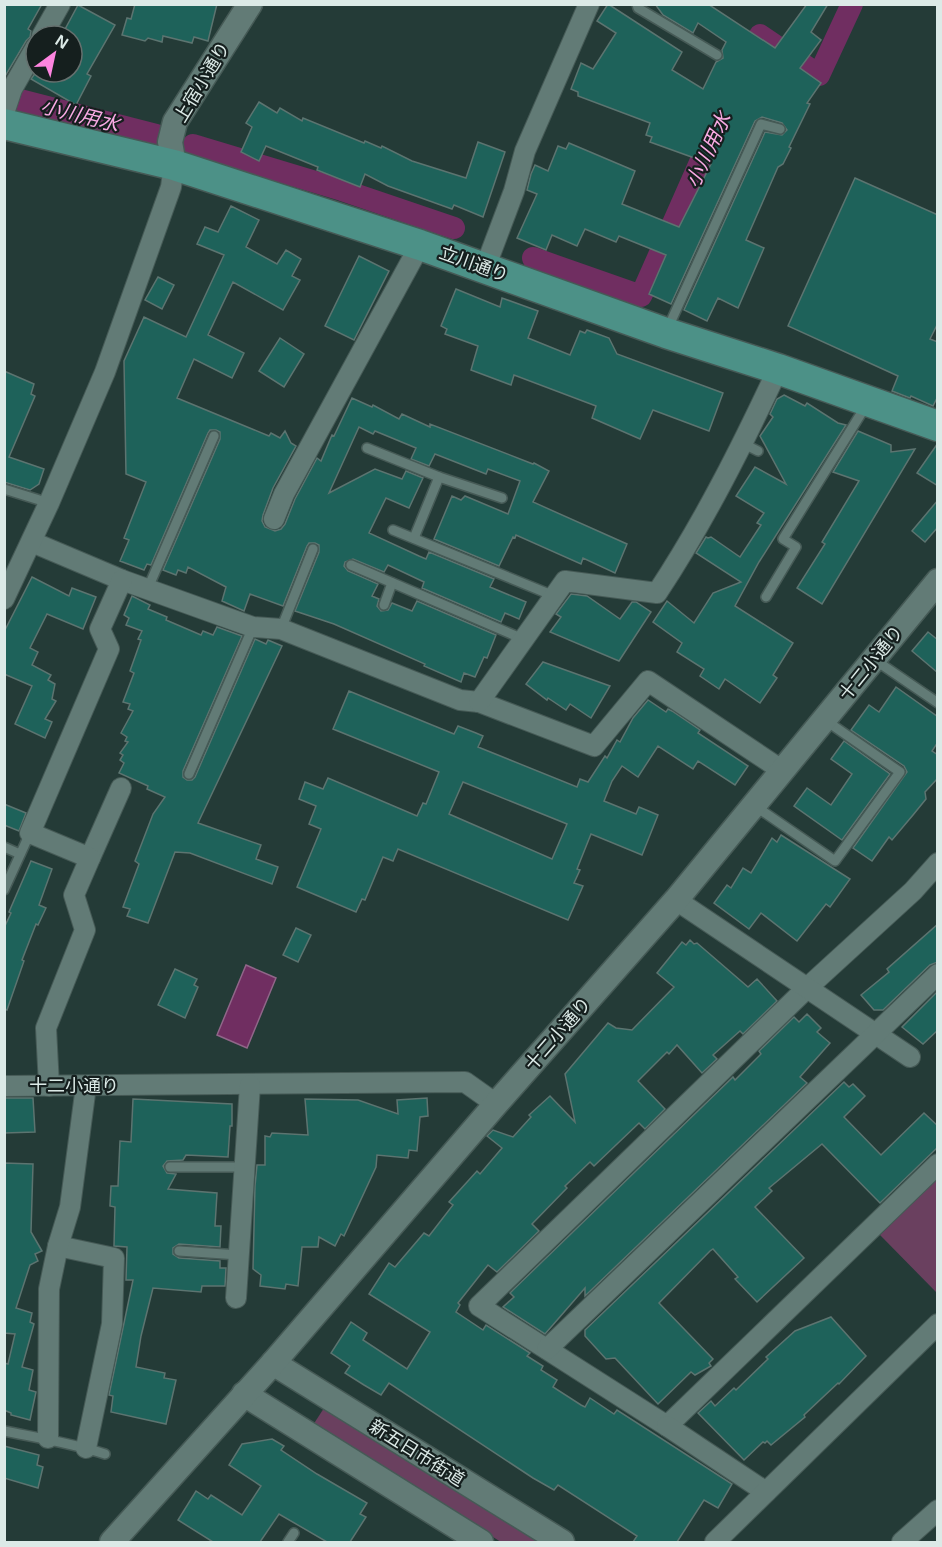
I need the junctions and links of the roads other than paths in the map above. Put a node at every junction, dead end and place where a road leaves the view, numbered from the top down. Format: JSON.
{"nodes":[{"id":1,"x":60,"y":4,"type":"edge"},
{"id":2,"x":250,"y":4,"type":"edge"},
{"id":3,"x":589,"y":4,"type":"edge"},
{"id":4,"x":637,"y":4,"type":"edge"},
{"id":5,"x":49,"y":24,"type":"edge"},
{"id":6,"x":717,"y":55,"type":"dead end"},
{"id":7,"x":24,"y":72,"type":"edge"},
{"id":8,"x":7,"y":107,"type":"edge"},
{"id":9,"x":780,"y":129,"type":"dead end"},
{"id":10,"x":174,"y":165,"type":"junction"},
{"id":11,"x":420,"y":245,"type":"junction"},
{"id":12,"x":485,"y":268,"type":"junction"},
{"id":13,"x":666,"y":333,"type":"junction"},
{"id":14,"x":778,"y":369,"type":"junction"},
{"id":15,"x":869,"y":402,"type":"junction"},
{"id":16,"x":938,"y":426,"type":"edge"},
{"id":17,"x":214,"y":436,"type":"dead end"},
{"id":18,"x":367,"y":448,"type":"dead end"},
{"id":19,"x":439,"y":477,"type":"junction"},
{"id":20,"x":4,"y":489,"type":"edge"},
{"id":21,"x":502,"y":498,"type":"dead end"},
{"id":22,"x":50,"y":503,"type":"junction"},
{"id":23,"x":274,"y":519,"type":"dead end"},
{"id":24,"x":393,"y":530,"type":"dead end"},
{"id":25,"x":414,"y":538,"type":"junction"},
{"id":26,"x":32,"y":542,"type":"junction"},
{"id":27,"x":314,"y":549,"type":"dead end"},
{"id":28,"x":351,"y":565,"type":"dead end"},
{"id":29,"x":10,"y":573,"type":"edge"},
{"id":30,"x":122,"y":579,"type":"junction"},
{"id":31,"x":938,"y":581,"type":"edge"},
{"id":32,"x":392,"y":583,"type":"junction"},
{"id":33,"x":148,"y":588,"type":"junction"},
{"id":34,"x":554,"y":596,"type":"junction"},
{"id":35,"x":766,"y":597,"type":"dead end"},
{"id":36,"x":4,"y":598,"type":"edge"},
{"id":37,"x":384,"y":604,"type":"dead end"},
{"id":38,"x":254,"y":627,"type":"junction"},
{"id":39,"x":281,"y":629,"type":"junction"},
{"id":40,"x":523,"y":639,"type":"junction"},
{"id":41,"x":875,"y":660,"type":"junction"},
{"id":42,"x":479,"y":702,"type":"junction"},
{"id":43,"x":938,"y":703,"type":"edge"},
{"id":44,"x":825,"y":720,"type":"junction"},
{"id":45,"x":783,"y":771,"type":"junction"},
{"id":46,"x":189,"y":774,"type":"dead end"},
{"id":47,"x":121,"y":788,"type":"dead end"},
{"id":48,"x":755,"y":806,"type":"junction"},
{"id":49,"x":30,"y":833,"type":"junction"},
{"id":50,"x":4,"y":847,"type":"edge"},
{"id":51,"x":20,"y":854,"type":"junction"},
{"id":52,"x":90,"y":858,"type":"junction"},
{"id":53,"x":938,"y":863,"type":"edge"},
{"id":54,"x":4,"y":890,"type":"edge"},
{"id":55,"x":676,"y":900,"type":"junction"},
{"id":56,"x":938,"y":974,"type":"edge"},
{"id":57,"x":807,"y":988,"type":"junction"},
{"id":58,"x":873,"y":1033,"type":"junction"},
{"id":59,"x":910,"y":1057,"type":"dead end"},
{"id":60,"x":250,"y":1085,"type":"junction"},
{"id":61,"x":4,"y":1086,"type":"edge"},
{"id":62,"x":49,"y":1086,"type":"junction"},
{"id":63,"x":86,"y":1086,"type":"junction"},
{"id":64,"x":496,"y":1104,"type":"junction"},
{"id":65,"x":938,"y":1164,"type":"edge"},
{"id":66,"x":170,"y":1167,"type":"dead end"},
{"id":67,"x":245,"y":1167,"type":"junction"},
{"id":68,"x":58,"y":1246,"type":"junction"},
{"id":69,"x":178,"y":1251,"type":"dead end"},
{"id":70,"x":239,"y":1255,"type":"junction"},
{"id":71,"x":236,"y":1298,"type":"dead end"},
{"id":72,"x":938,"y":1324,"type":"edge"},
{"id":73,"x":547,"y":1349,"type":"junction"},
{"id":74,"x":273,"y":1363,"type":"junction"},
{"id":75,"x":244,"y":1394,"type":"junction"},
{"id":76,"x":667,"y":1426,"type":"junction"},
{"id":77,"x":4,"y":1431,"type":"edge"},
{"id":78,"x":48,"y":1438,"type":"junction"},
{"id":79,"x":86,"y":1448,"type":"junction"},
{"id":80,"x":105,"y":1455,"type":"dead end"},
{"id":81,"x":766,"y":1492,"type":"junction"},
{"id":82,"x":938,"y":1510,"type":"edge"},
{"id":83,"x":294,"y":1533,"type":"dead end"},
{"id":84,"x":112,"y":1542,"type":"edge"},
{"id":85,"x":288,"y":1542,"type":"edge"},
{"id":86,"x":481,"y":1542,"type":"edge"},
{"id":87,"x":562,"y":1542,"type":"edge"},
{"id":88,"x":715,"y":1542,"type":"edge"},
{"id":89,"x":902,"y":1542,"type":"edge"}],
"edges":[{"from":1,"to":5,"type":"street"},
{"from":2,"to":10,"type":"street","name":"上宿小通り"},
{"from":3,"to":12,"type":"street"},
{"from":4,"to":6,"type":"lane"},
{"from":7,"to":8,"type":"street"},
{"from":8,"to":10,"type":"main road","name":"立川通り"},
{"from":9,"to":13,"type":"lane"},
{"from":10,"to":11,"type":"main road","name":"立川通り"},
{"from":10,"to":22,"type":"street"},
{"from":11,"to":12,"type":"main road","name":"立川通り"},
{"from":11,"to":23,"type":"street"},
{"from":12,"to":13,"type":"main road","name":"立川通り"},
{"from":13,"to":14,"type":"main road","name":"立川通り"},
{"from":14,"to":15,"type":"main road","name":"立川通り"},
{"from":14,"to":34,"type":"street"},
{"from":15,"to":16,"type":"main road","name":"立川通り"},
{"from":15,"to":35,"type":"lane"},
{"from":17,"to":33,"type":"lane"},
{"from":18,"to":19,"type":"lane"},
{"from":19,"to":21,"type":"lane"},
{"from":19,"to":25,"type":"lane"},
{"from":20,"to":22,"type":"lane"},
{"from":22,"to":26,"type":"street"},
{"from":24,"to":25,"type":"lane"},
{"from":25,"to":34,"type":"lane"},
{"from":26,"to":29,"type":"street"},
{"from":26,"to":30,"type":"street"},
{"from":27,"to":39,"type":"lane"},
{"from":28,"to":32,"type":"lane"},
{"from":29,"to":36,"type":"street"},
{"from":30,"to":33,"type":"street"},
{"from":30,"to":49,"type":"street"},
{"from":31,"to":41,"type":"street","name":"十二小通り"},
{"from":32,"to":37,"type":"lane"},
{"from":32,"to":40,"type":"lane"},
{"from":33,"to":38,"type":"street"},
{"from":34,"to":40,"type":"street"},
{"from":38,"to":39,"type":"street"},
{"from":38,"to":46,"type":"lane"},
{"from":39,"to":42,"type":"street"},
{"from":40,"to":42,"type":"street"},
{"from":41,"to":43,"type":"lane"},
{"from":41,"to":44,"type":"street","name":"十二小通り"},
{"from":42,"to":45,"type":"street"},
{"from":44,"to":45,"type":"street","name":"十二小通り"},
{"from":44,"to":48,"type":"lane"},
{"from":45,"to":48,"type":"street","name":"十二小通り"},
{"from":47,"to":52,"type":"street"},
{"from":48,"to":55,"type":"street","name":"十二小通り"},
{"from":49,"to":51,"type":"lane"},
{"from":49,"to":52,"type":"street"},
{"from":50,"to":51,"type":"lane"},
{"from":51,"to":54,"type":"lane"},
{"from":52,"to":62,"type":"street"},
{"from":53,"to":57,"type":"street"},
{"from":55,"to":57,"type":"street"},
{"from":55,"to":64,"type":"street","name":"十二小通り"},
{"from":56,"to":58,"type":"street"},
{"from":57,"to":58,"type":"street"},
{"from":57,"to":73,"type":"street"},
{"from":58,"to":59,"type":"street"},
{"from":58,"to":73,"type":"street"},
{"from":60,"to":63,"type":"street","name":"十二小通り"},
{"from":60,"to":64,"type":"street","name":"十二小通り"},
{"from":60,"to":67,"type":"street"},
{"from":61,"to":62,"type":"street","name":"十二小通り"},
{"from":62,"to":63,"type":"street","name":"十二小通り"},
{"from":63,"to":68,"type":"street"},
{"from":64,"to":74,"type":"street"},
{"from":65,"to":76,"type":"street"},
{"from":66,"to":67,"type":"lane"},
{"from":67,"to":70,"type":"street"},
{"from":68,"to":78,"type":"street"},
{"from":68,"to":79,"type":"street"},
{"from":69,"to":70,"type":"lane"},
{"from":70,"to":71,"type":"street"},
{"from":72,"to":81,"type":"street"},
{"from":73,"to":76,"type":"street"},
{"from":74,"to":75,"type":"street"},
{"from":74,"to":87,"type":"street","name":"新五日市街道"},
{"from":75,"to":84,"type":"street"},
{"from":75,"to":86,"type":"street"},
{"from":76,"to":81,"type":"street"},
{"from":77,"to":78,"type":"lane"},
{"from":78,"to":79,"type":"lane"},
{"from":79,"to":80,"type":"lane"},
{"from":81,"to":88,"type":"street"},
{"from":82,"to":89,"type":"street"},
{"from":83,"to":85,"type":"lane"}]}
